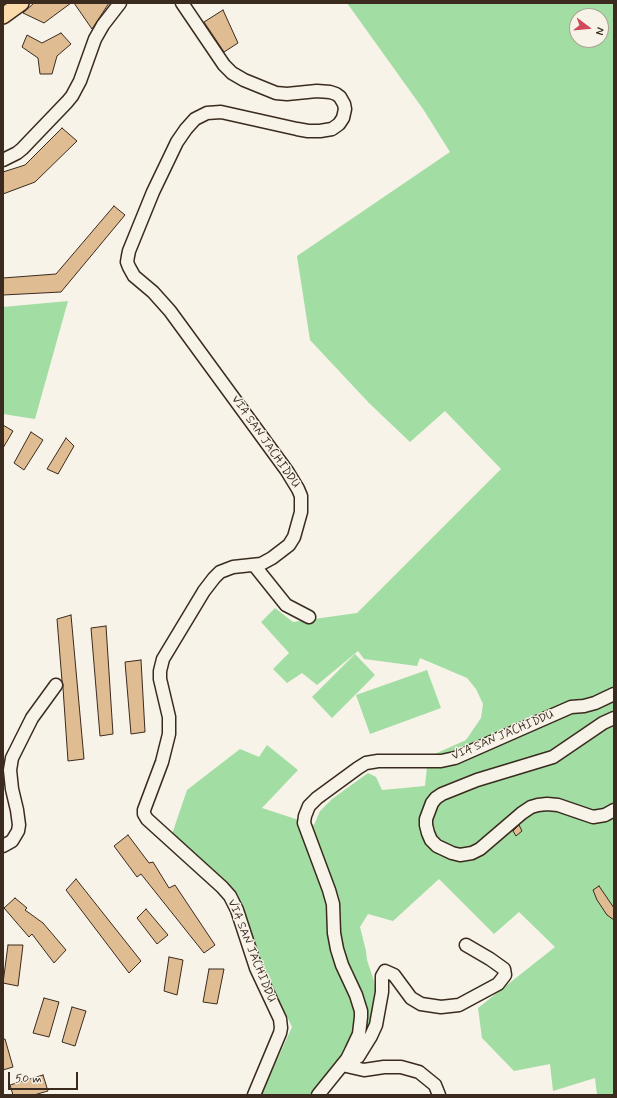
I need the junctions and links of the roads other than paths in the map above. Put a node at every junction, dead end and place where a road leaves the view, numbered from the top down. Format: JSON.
{"nodes":[{"id":1,"x":21,"y":3,"type":"edge"},
{"id":2,"x":120,"y":3,"type":"edge"},
{"id":3,"x":182,"y":3,"type":"edge"},
{"id":4,"x":3,"y":16,"type":"edge"},
{"id":5,"x":5,"y":154,"type":"edge"},
{"id":6,"x":254,"y":565,"type":"junction"},
{"id":7,"x":309,"y":617,"type":"dead end"},
{"id":8,"x":56,"y":685,"type":"dead end"},
{"id":9,"x":614,"y":694,"type":"edge"},
{"id":10,"x":614,"y":718,"type":"edge"},
{"id":11,"x":614,"y":810,"type":"edge"},
{"id":12,"x":3,"y":846,"type":"edge"},
{"id":13,"x":466,"y":945,"type":"dead end"},
{"id":14,"x":343,"y":1065,"type":"junction"},
{"id":15,"x":254,"y":1095,"type":"edge"},
{"id":16,"x":318,"y":1095,"type":"edge"},
{"id":17,"x":439,"y":1095,"type":"edge"}],
"edges":[{"from":1,"to":4,"type":"main road"},
{"from":2,"to":5,"type":"street"},
{"from":3,"to":6,"type":"street","name":"VIA SAN JACHIDDU"},
{"from":6,"to":7,"type":"street"},
{"from":6,"to":15,"type":"street","name":"VIA SAN JACHIDDU"},
{"from":8,"to":12,"type":"street"},
{"from":9,"to":14,"type":"street","name":"VIA SAN JACHIDDU"},
{"from":10,"to":11,"type":"street"},
{"from":13,"to":14,"type":"street"},
{"from":14,"to":16,"type":"street","name":"VIA SAN JACHIDDU"},
{"from":14,"to":17,"type":"street"}]}
